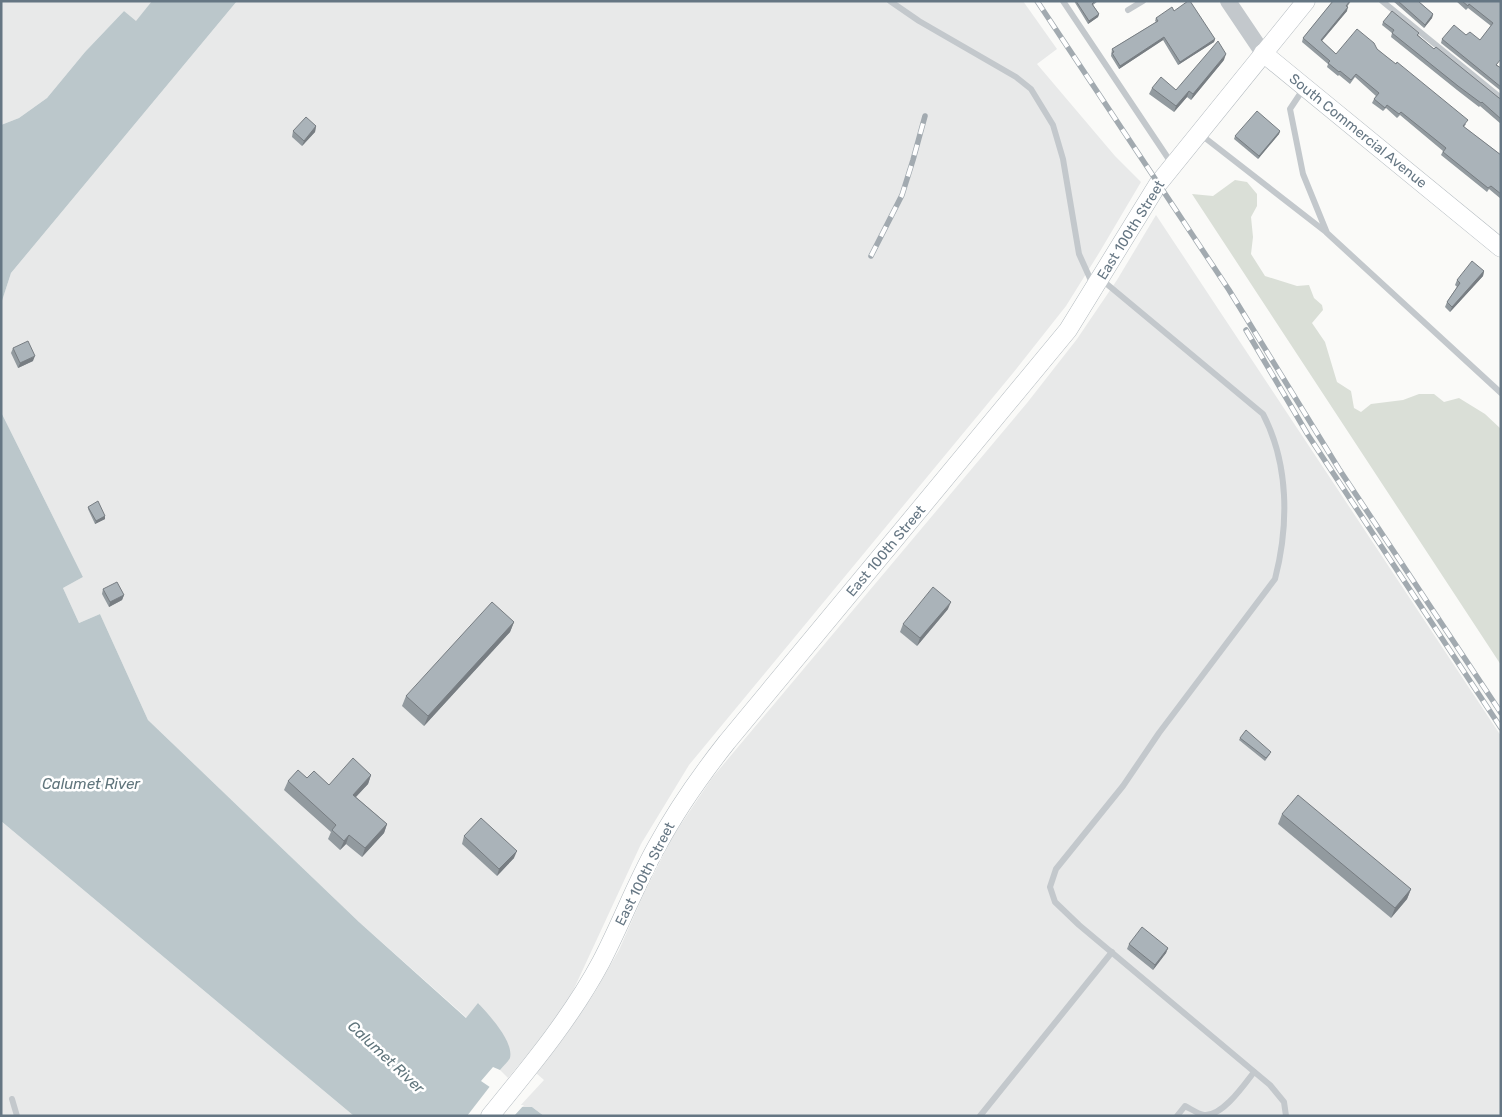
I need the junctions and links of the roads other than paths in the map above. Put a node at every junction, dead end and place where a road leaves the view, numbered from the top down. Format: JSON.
{"nodes":[{"id":1,"x":890,"y":1,"type":"edge"},
{"id":2,"x":1063,"y":1,"type":"edge"},
{"id":3,"x":1143,"y":1,"type":"edge"},
{"id":4,"x":1228,"y":1,"type":"edge"},
{"id":5,"x":1306,"y":1,"type":"edge"},
{"id":6,"x":1382,"y":1,"type":"edge"},
{"id":7,"x":1128,"y":10,"type":"dead end"},
{"id":8,"x":1263,"y":53,"type":"junction"},
{"id":9,"x":1305,"y":87,"type":"junction"},
{"id":10,"x":1501,"y":98,"type":"edge"},
{"id":11,"x":1199,"y":133,"type":"junction"},
{"id":12,"x":1173,"y":166,"type":"junction"},
{"id":13,"x":1327,"y":233,"type":"junction"},
{"id":14,"x":1501,"y":248,"type":"edge"},
{"id":15,"x":1098,"y":284,"type":"junction"},
{"id":16,"x":1501,"y":393,"type":"edge"},
{"id":17,"x":1112,"y":952,"type":"junction"},
{"id":18,"x":1254,"y":1072,"type":"junction"},
{"id":19,"x":12,"y":1099,"type":"dead end"},
{"id":20,"x":17,"y":1116,"type":"edge"},
{"id":21,"x":490,"y":1116,"type":"edge"},
{"id":22,"x":980,"y":1116,"type":"edge"},
{"id":23,"x":1177,"y":1116,"type":"edge"},
{"id":24,"x":1286,"y":1116,"type":"edge"}],
"edges":[{"from":1,"to":15,"type":"lane"},
{"from":2,"to":12,"type":"lane"},
{"from":3,"to":7,"type":"lane"},
{"from":4,"to":8,"type":"street","name":"South Commercial Avenue"},
{"from":5,"to":8,"type":"main road","name":"East 100th Street"},
{"from":6,"to":10,"type":"lane"},
{"from":8,"to":9,"type":"main road","name":"South Commercial Avenue"},
{"from":8,"to":11,"type":"main road","name":"East 100th Street"},
{"from":9,"to":13,"type":"lane"},
{"from":9,"to":14,"type":"main road","name":"South Commercial Avenue"},
{"from":11,"to":12,"type":"main road","name":"East 100th Street"},
{"from":11,"to":13,"type":"lane"},
{"from":12,"to":15,"type":"main road","name":"East 100th Street"},
{"from":13,"to":16,"type":"lane"},
{"from":15,"to":17,"type":"lane"},
{"from":15,"to":21,"type":"main road","name":"East 100th Street"},
{"from":17,"to":18,"type":"lane"},
{"from":17,"to":22,"type":"lane"},
{"from":18,"to":23,"type":"lane"},
{"from":18,"to":24,"type":"lane"},
{"from":19,"to":20,"type":"lane"}]}
